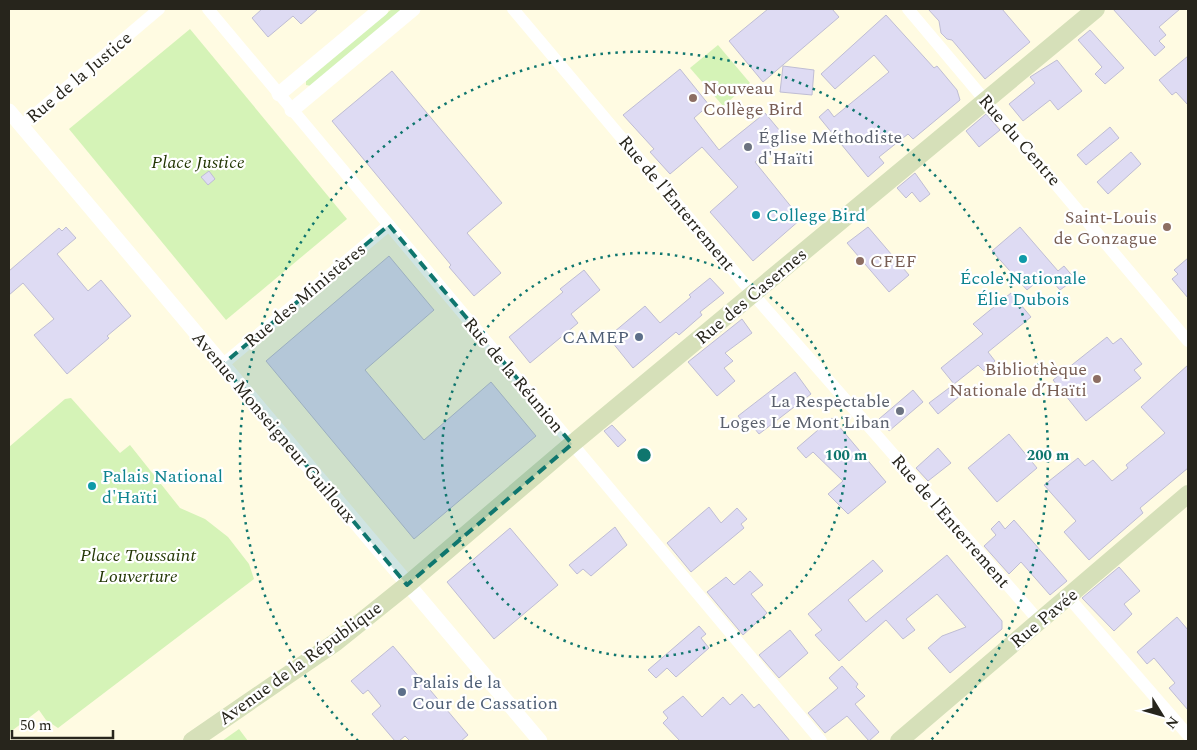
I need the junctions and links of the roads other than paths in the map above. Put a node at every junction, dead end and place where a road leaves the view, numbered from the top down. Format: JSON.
{"nodes":[{"id":1,"x":159,"y":9,"type":"edge"},
{"id":2,"x":208,"y":9,"type":"edge"},
{"id":3,"x":381,"y":9,"type":"edge"},
{"id":4,"x":413,"y":9,"type":"edge"},
{"id":5,"x":513,"y":9,"type":"edge"},
{"id":6,"x":908,"y":9,"type":"edge"},
{"id":7,"x":1096,"y":9,"type":"edge"},
{"id":8,"x":279,"y":94,"type":"junction"},
{"id":9,"x":986,"y":102,"type":"junction"},
{"id":10,"x":292,"y":110,"type":"junction"},
{"id":11,"x":9,"y":111,"type":"edge"},
{"id":12,"x":21,"y":126,"type":"junction"},
{"id":13,"x":389,"y":225,"type":"junction"},
{"id":14,"x":754,"y":294,"type":"junction"},
{"id":15,"x":1188,"y":341,"type":"edge"},
{"id":16,"x":222,"y":365,"type":"junction"},
{"id":17,"x":572,"y":444,"type":"junction"},
{"id":18,"x":1188,"y":494,"type":"edge"},
{"id":19,"x":407,"y":585,"type":"junction"},
{"id":20,"x":1069,"y":598,"type":"junction"},
{"id":21,"x":1040,"y":622,"type":"junction"},
{"id":22,"x":1188,"y":735,"type":"edge"},
{"id":23,"x":192,"y":741,"type":"edge"},
{"id":24,"x":540,"y":741,"type":"edge"},
{"id":25,"x":821,"y":741,"type":"edge"},
{"id":26,"x":899,"y":741,"type":"edge"}],
"edges":[{"from":1,"to":12,"type":"street","name":"Rue de la Justice"},
{"from":2,"to":8,"type":"street","name":"Rue de la Réunion"},
{"from":3,"to":8,"type":"street"},
{"from":4,"to":10,"type":"street"},
{"from":5,"to":14,"type":"street","name":"Rue de l'Enterrement"},
{"from":6,"to":9,"type":"street","name":"Rue du Centre"},
{"from":7,"to":9,"type":"main road","name":"Rue des Casernes"},
{"from":8,"to":10,"type":"street","name":"Rue de la Réunion"},
{"from":9,"to":14,"type":"main road","name":"Rue des Casernes"},
{"from":9,"to":15,"type":"street","name":"Rue du Centre"},
{"from":10,"to":13,"type":"street","name":"Rue de la Réunion"},
{"from":11,"to":12,"type":"street","name":"Avenue Monseigneur Guilloux"},
{"from":12,"to":16,"type":"street","name":"Avenue Monseigneur Guilloux"},
{"from":13,"to":16,"type":"street","name":"Rue des Ministères"},
{"from":13,"to":17,"type":"street","name":"Rue de la Réunion"},
{"from":14,"to":17,"type":"main road","name":"Rue des Casernes"},
{"from":14,"to":21,"type":"street","name":"Rue de l'Enterrement"},
{"from":16,"to":19,"type":"street","name":"Avenue Monseigneur Guilloux"},
{"from":17,"to":19,"type":"main road","name":"Rue des Casernes"},
{"from":17,"to":25,"type":"street","name":"Rue de la Réunion"},
{"from":18,"to":20,"type":"main road","name":"Rue Pavée"},
{"from":19,"to":23,"type":"main road","name":"Avenue de la République"},
{"from":19,"to":24,"type":"street","name":"Avenue Monseigneur Guilloux"},
{"from":20,"to":21,"type":"main road","name":"Rue Pavée"},
{"from":20,"to":22,"type":"street"},
{"from":21,"to":26,"type":"main road","name":"Rue Pavée"}]}
